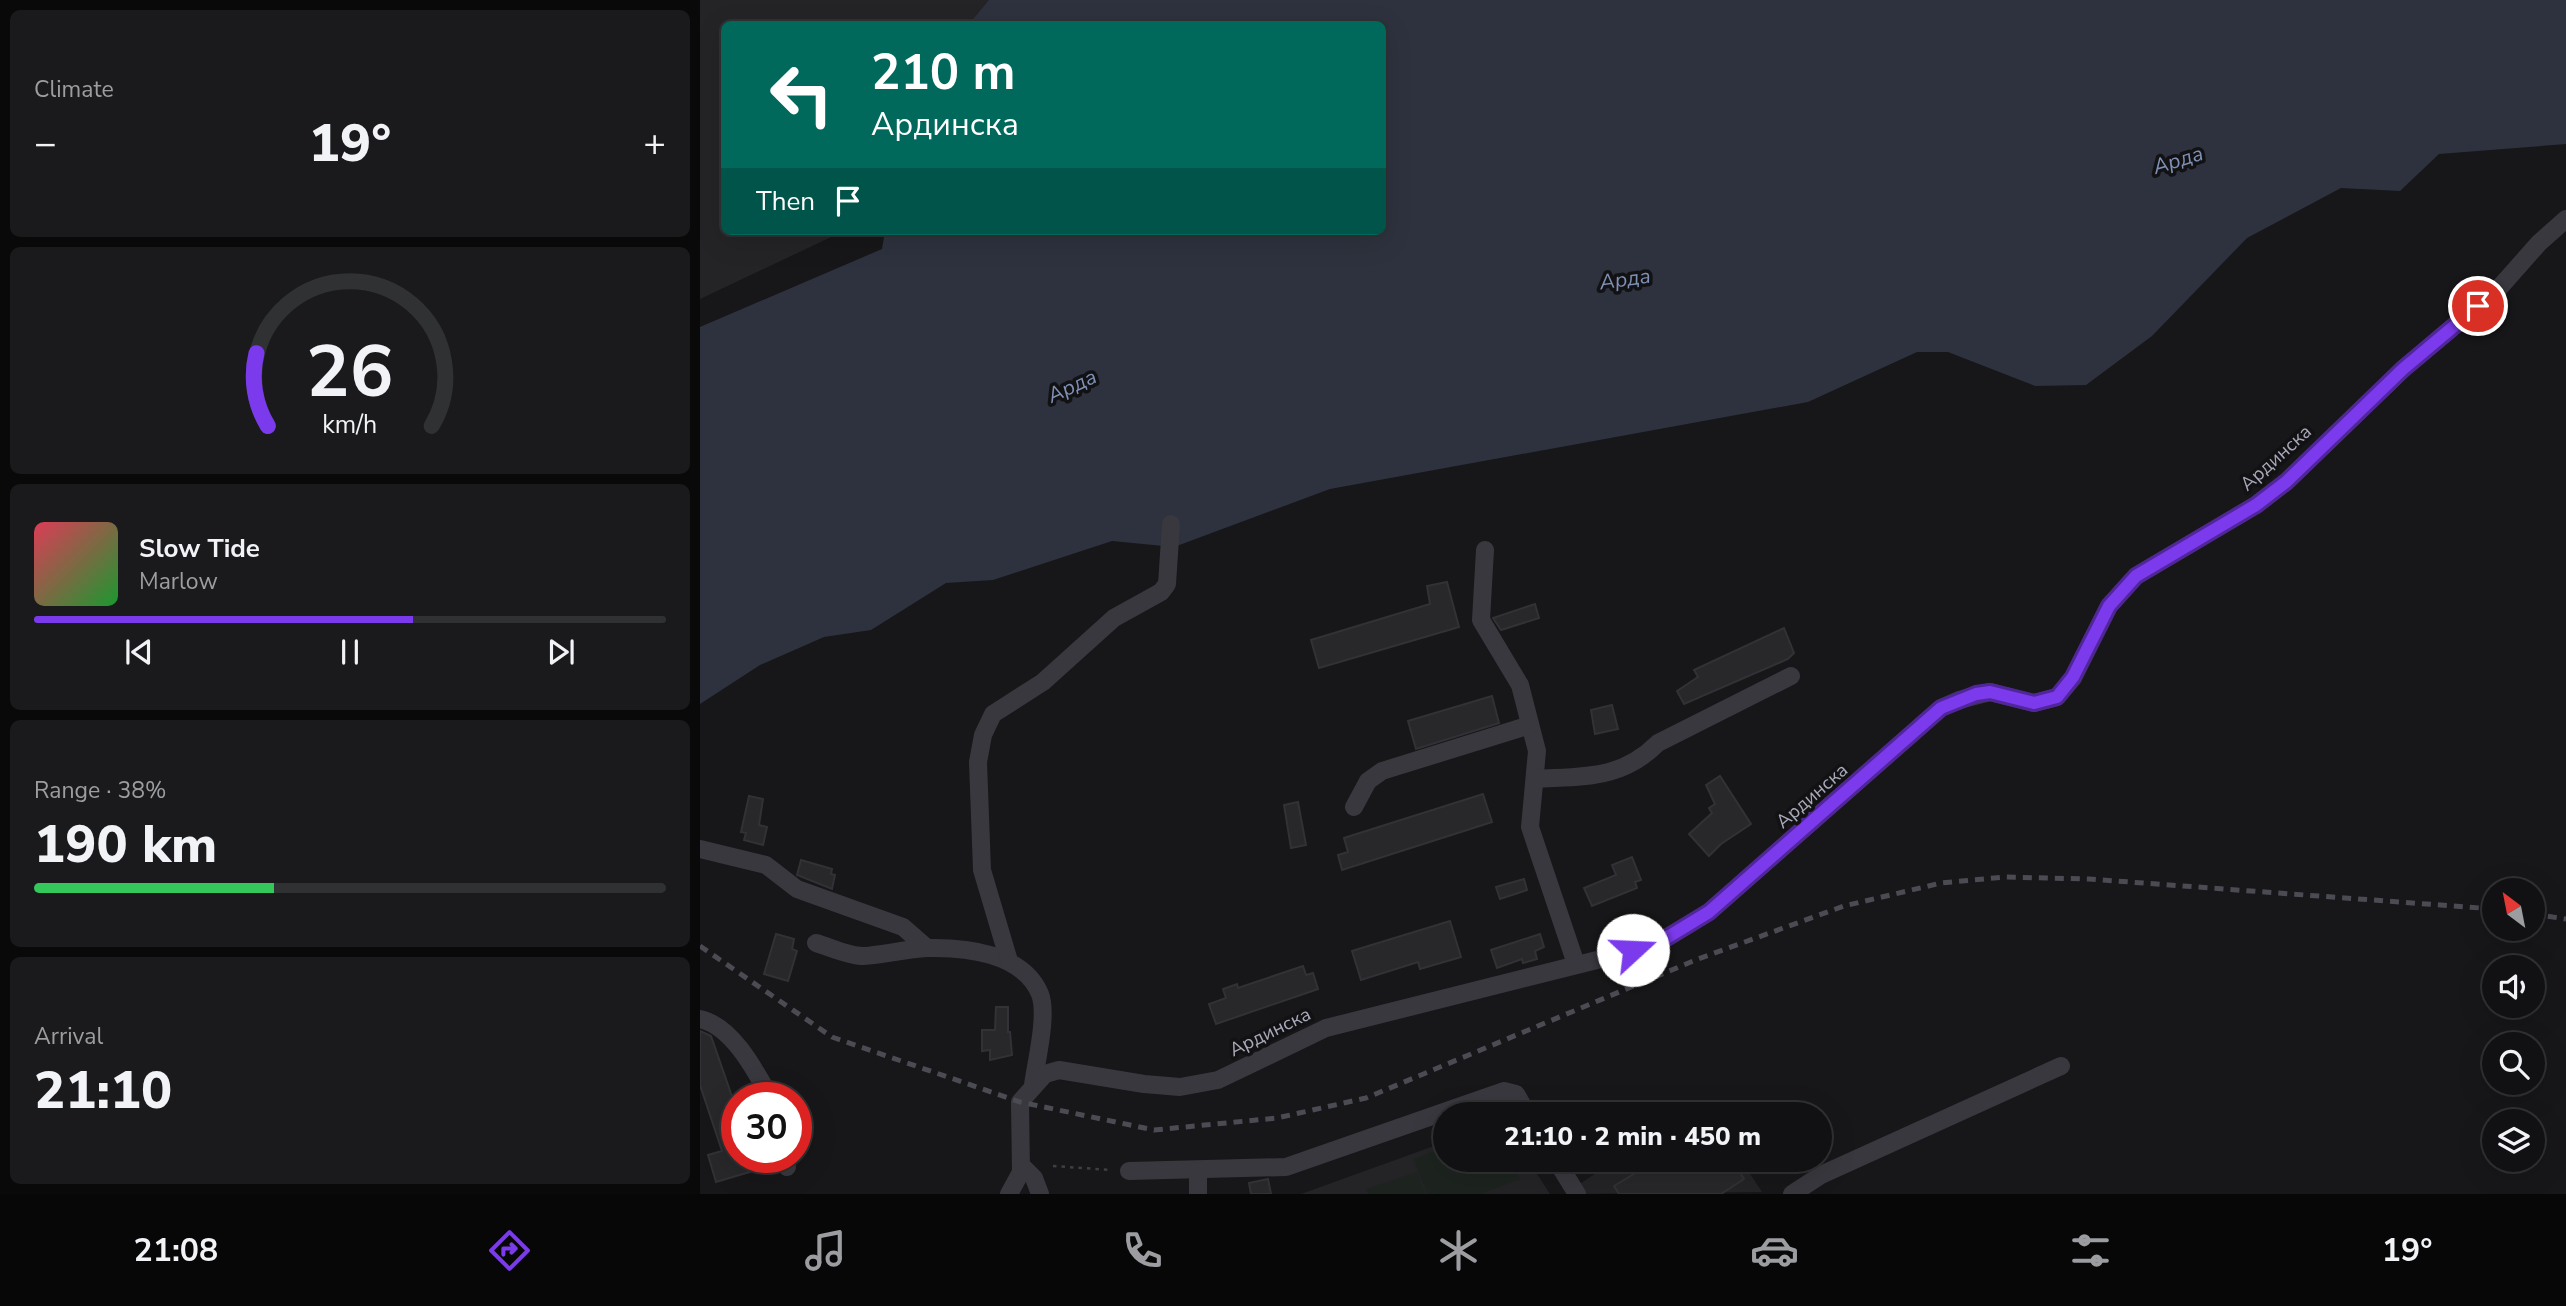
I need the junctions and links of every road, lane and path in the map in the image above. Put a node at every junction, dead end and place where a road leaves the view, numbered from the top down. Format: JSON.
{"nodes":[{"id":1,"x":2566,"y":219,"type":"edge"},
{"id":2,"x":1171,"y":524,"type":"dead end"},
{"id":3,"x":1485,"y":550,"type":"dead end"},
{"id":4,"x":1791,"y":676,"type":"dead end"},
{"id":5,"x":1530,"y":725,"type":"junction"},
{"id":6,"x":1535,"y":779,"type":"junction"},
{"id":7,"x":1354,"y":807,"type":"dead end"},
{"id":8,"x":700,"y":849,"type":"edge"},
{"id":9,"x":816,"y":943,"type":"dead end"},
{"id":10,"x":927,"y":948,"type":"junction"},
{"id":11,"x":1009,"y":961,"type":"junction"},
{"id":12,"x":1576,"y":964,"type":"junction"},
{"id":13,"x":700,"y":1019,"type":"edge"},
{"id":14,"x":2061,"y":1066,"type":"dead end"},
{"id":15,"x":760,"y":1082,"type":"edge"},
{"id":16,"x":1033,"y":1085,"type":"junction"},
{"id":17,"x":1472,"y":1102,"type":"edge"},
{"id":18,"x":1521,"y":1102,"type":"edge"},
{"id":19,"x":1433,"y":1116,"type":"edge"},
{"id":20,"x":1021,"y":1165,"type":"junction"},
{"id":21,"x":1054,"y":1166,"type":"dead end"},
{"id":22,"x":1198,"y":1170,"type":"junction"},
{"id":23,"x":1129,"y":1171,"type":"joint"},
{"id":24,"x":1563,"y":1172,"type":"edge"},
{"id":25,"x":1009,"y":1194,"type":"edge"},
{"id":26,"x":1040,"y":1194,"type":"edge"},
{"id":27,"x":1198,"y":1194,"type":"edge"},
{"id":28,"x":1577,"y":1194,"type":"edge"},
{"id":29,"x":1792,"y":1194,"type":"edge"}],
"edges":[{"from":1,"to":12,"type":"street","name":"Ардинска"},
{"from":2,"to":11,"type":"street"},
{"from":3,"to":5,"type":"street"},
{"from":4,"to":6,"type":"street"},
{"from":5,"to":6,"type":"street"},
{"from":5,"to":7,"type":"street"},
{"from":6,"to":12,"type":"street"},
{"from":8,"to":10,"type":"street"},
{"from":9,"to":10,"type":"street"},
{"from":10,"to":11,"type":"street"},
{"from":11,"to":16,"type":"street"},
{"from":12,"to":16,"type":"street","name":"Ардинска"},
{"from":13,"to":15,"type":"street"},
{"from":14,"to":29,"type":"street"},
{"from":16,"to":20,"type":"street"},
{"from":17,"to":18,"type":"street"},
{"from":19,"to":22,"type":"street"},
{"from":20,"to":25,"type":"street"},
{"from":20,"to":26,"type":"street"},
{"from":21,"to":23,"type":"path"},
{"from":22,"to":23,"type":"street"},
{"from":22,"to":27,"type":"street"},
{"from":24,"to":28,"type":"street"}]}
